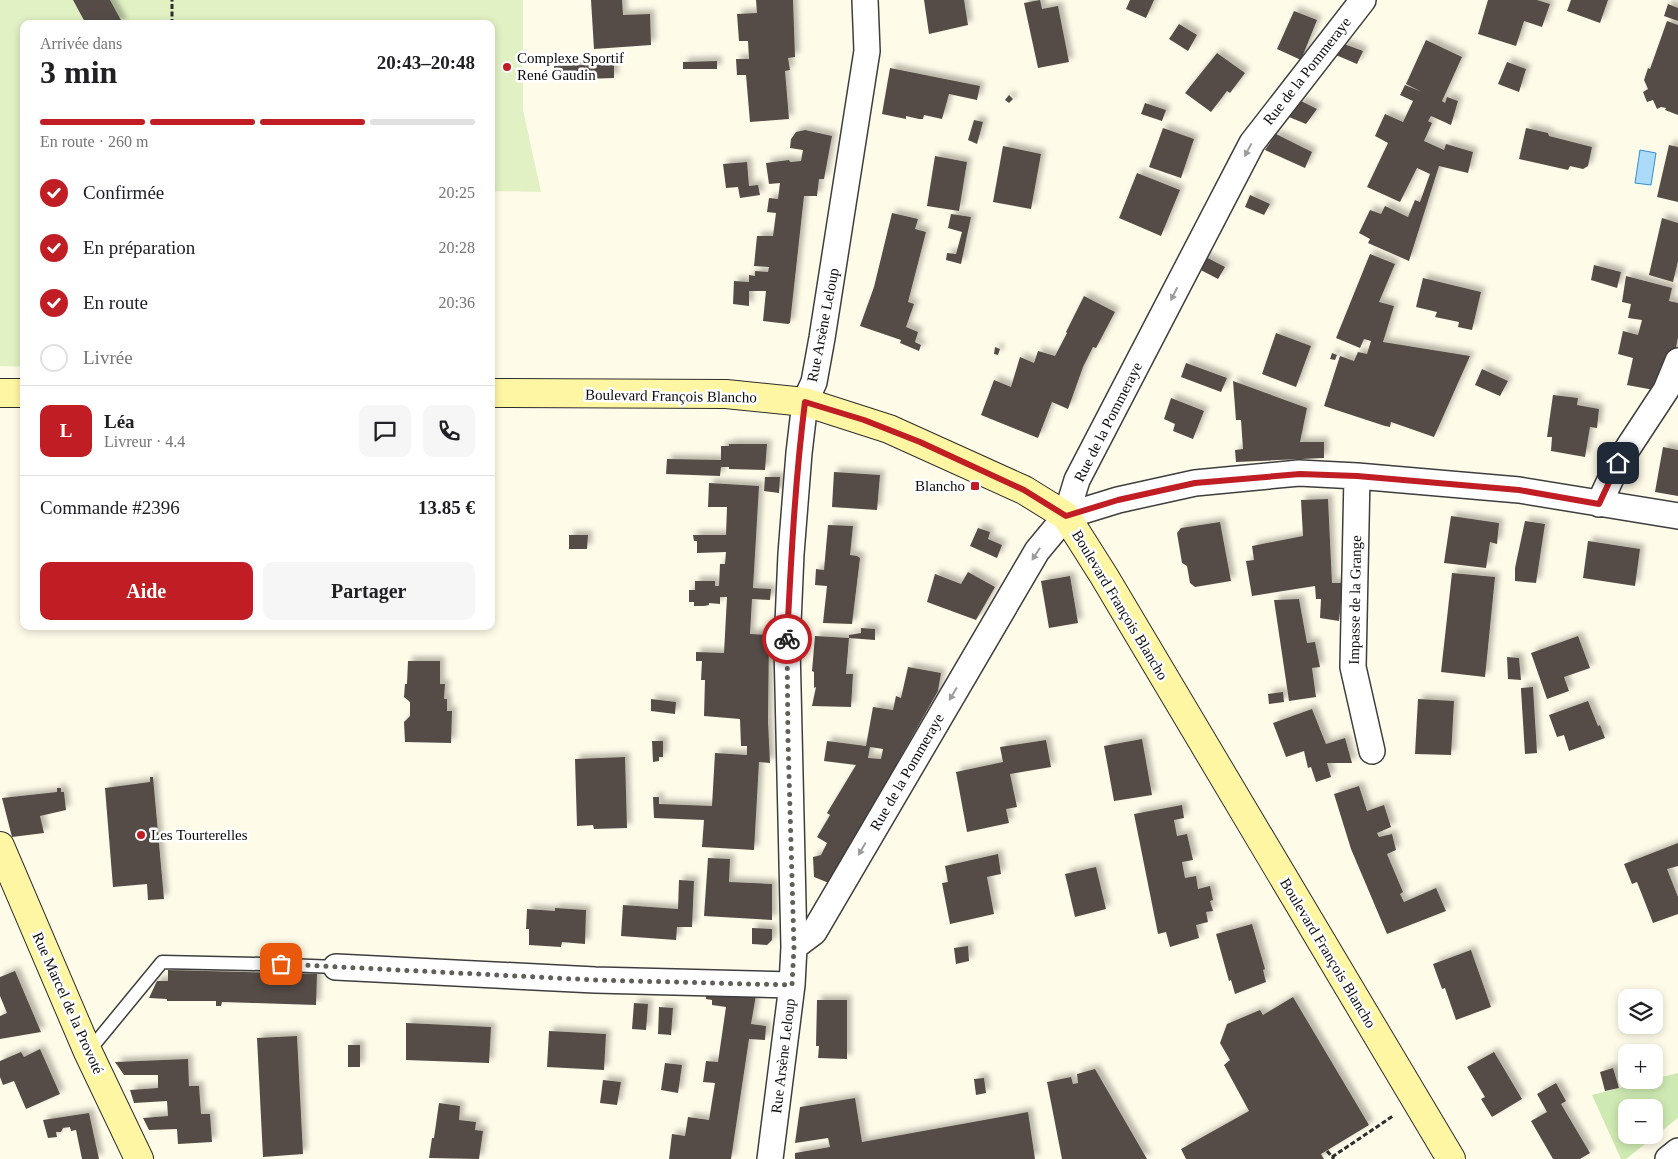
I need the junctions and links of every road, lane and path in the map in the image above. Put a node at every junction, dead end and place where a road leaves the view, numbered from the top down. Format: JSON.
{"nodes":[{"id":1,"x":172,"y":0,"type":"edge"},
{"id":2,"x":865,"y":0,"type":"edge"},
{"id":3,"x":1362,"y":0,"type":"edge"},
{"id":4,"x":172,"y":20,"type":"edge"},
{"id":5,"x":1678,"y":362,"type":"edge"},
{"id":6,"x":0,"y":393,"type":"edge"},
{"id":7,"x":20,"y":393,"type":"edge"},
{"id":8,"x":495,"y":393,"type":"edge"},
{"id":9,"x":805,"y":402,"type":"junction"},
{"id":10,"x":1357,"y":476,"type":"junction"},
{"id":11,"x":1599,"y":504,"type":"junction"},
{"id":12,"x":1066,"y":516,"type":"junction"},
{"id":13,"x":1678,"y":516,"type":"edge"},
{"id":14,"x":1372,"y":751,"type":"dead end"},
{"id":15,"x":0,"y":846,"type":"edge"},
{"id":16,"x":794,"y":947,"type":"junction"},
{"id":17,"x":336,"y":967,"type":"joint"},
{"id":18,"x":792,"y":985,"type":"junction"},
{"id":19,"x":88,"y":1052,"type":"junction"},
{"id":20,"x":1393,"y":1116,"type":"dead end"},
{"id":21,"x":1327,"y":1151,"type":"dead end"},
{"id":22,"x":1678,"y":1151,"type":"edge"},
{"id":23,"x":1333,"y":1158,"type":"edge"},
{"id":24,"x":139,"y":1159,"type":"edge"},
{"id":25,"x":770,"y":1159,"type":"edge"},
{"id":26,"x":1451,"y":1159,"type":"edge"},
{"id":27,"x":1668,"y":1159,"type":"edge"}],
"edges":[{"from":1,"to":4,"type":"path"},
{"from":2,"to":9,"type":"street","name":"Rue Arsène Leloup"},
{"from":3,"to":12,"type":"street","name":"Rue de la Pommeraye","one_way":true},
{"from":5,"to":11,"type":"street"},
{"from":6,"to":7,"type":"street"},
{"from":8,"to":9,"type":"street","name":"Boulevard François Blancho"},
{"from":9,"to":12,"type":"street","name":"Boulevard François Blancho"},
{"from":9,"to":16,"type":"street","name":"Rue Arsène Leloup"},
{"from":10,"to":11,"type":"street"},
{"from":10,"to":12,"type":"street"},
{"from":10,"to":14,"type":"street","name":"Impasse de la Grange"},
{"from":11,"to":13,"type":"street"},
{"from":12,"to":16,"type":"street","name":"Rue de la Pommeraye","one_way":true},
{"from":12,"to":26,"type":"street","name":"Boulevard François Blancho"},
{"from":15,"to":19,"type":"street","name":"Rue Marcel de la Provoté"},
{"from":16,"to":18,"type":"street","name":"Rue Arsène Leloup"},
{"from":17,"to":18,"type":"street"},
{"from":17,"to":19,"type":"lane"},
{"from":18,"to":25,"type":"street","name":"Rue Arsène Leloup"},
{"from":19,"to":24,"type":"street","name":"Rue Marcel de la Provoté"},
{"from":20,"to":23,"type":"path"},
{"from":21,"to":23,"type":"path"},
{"from":22,"to":27,"type":"street"}]}
